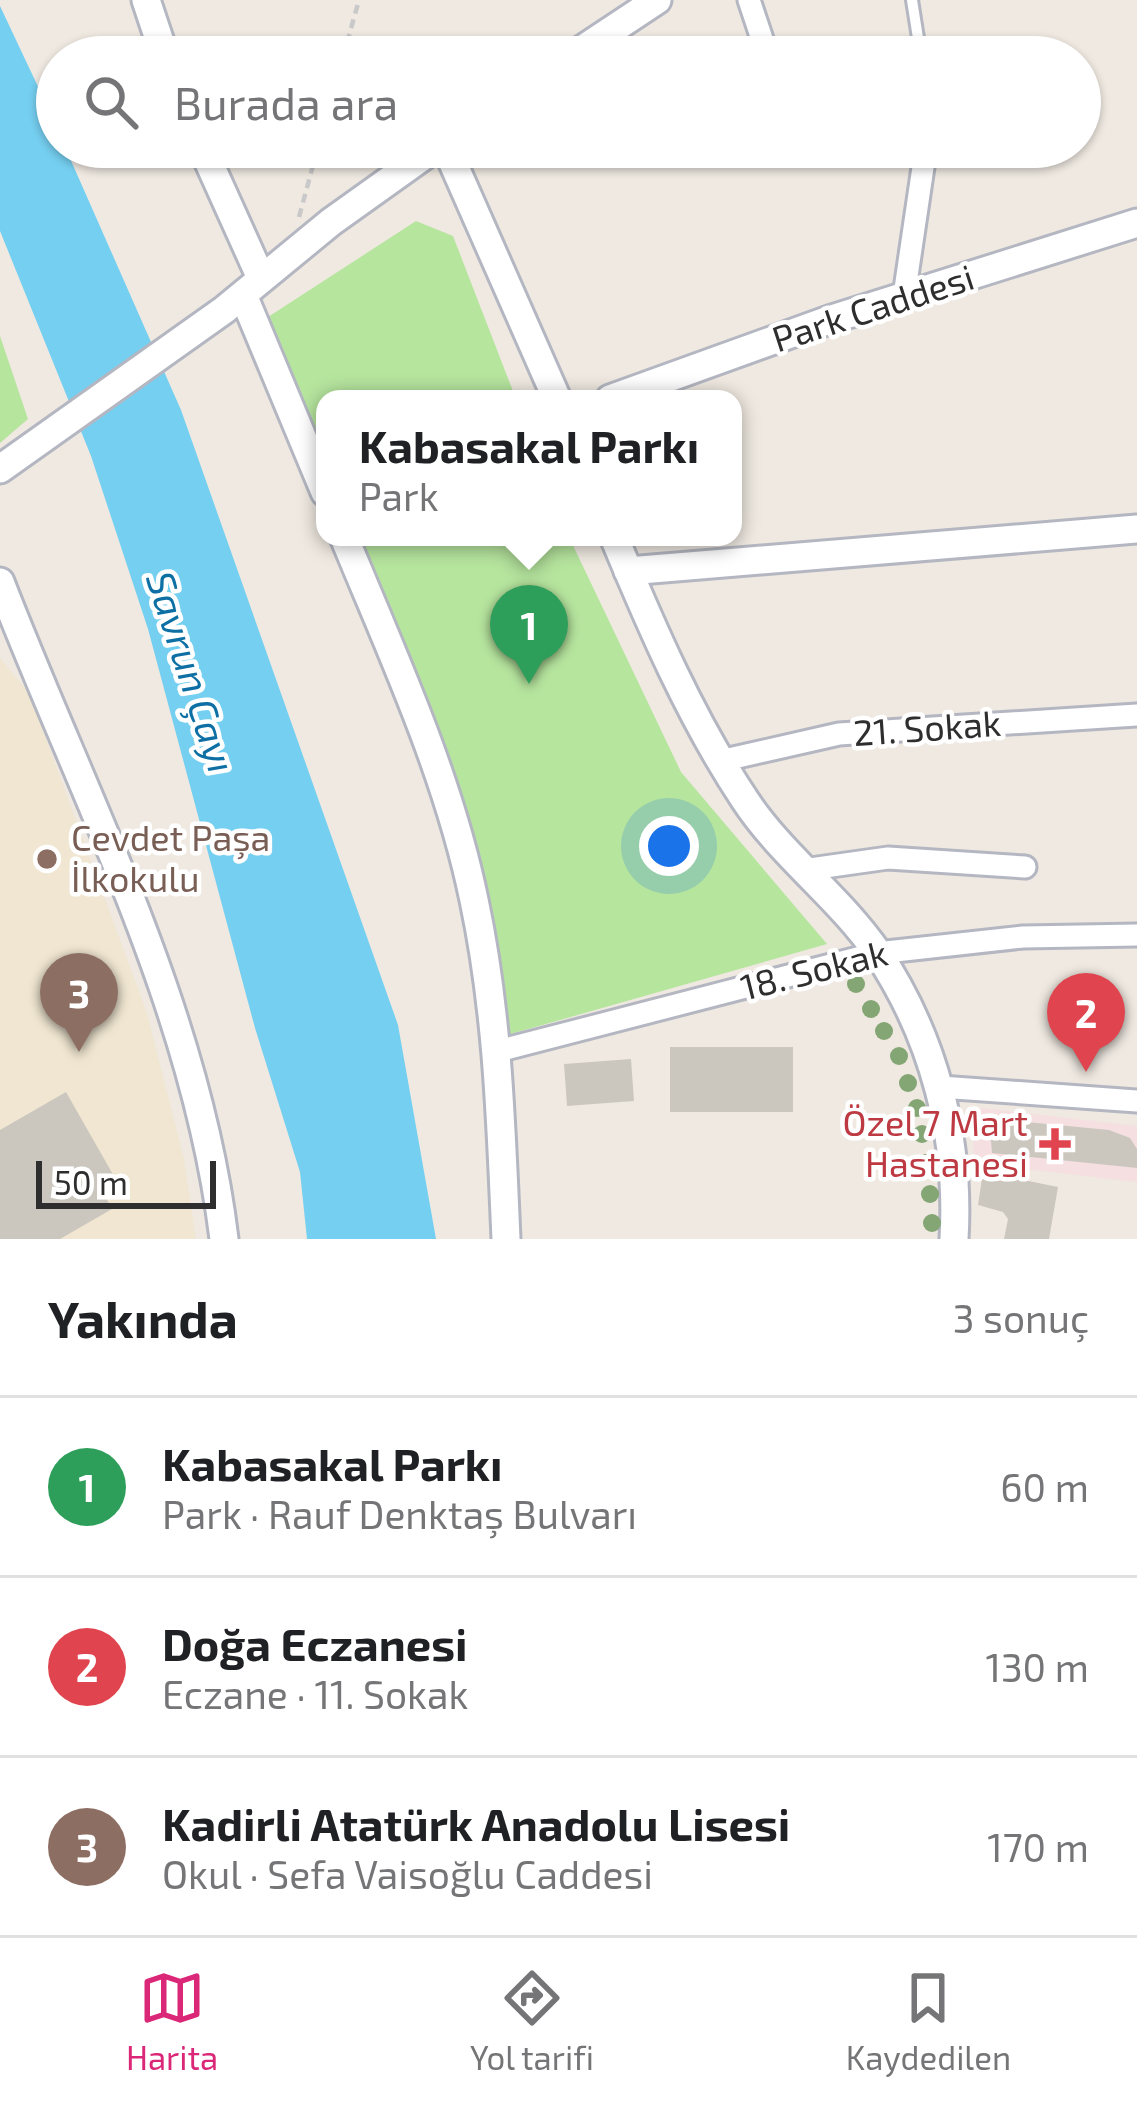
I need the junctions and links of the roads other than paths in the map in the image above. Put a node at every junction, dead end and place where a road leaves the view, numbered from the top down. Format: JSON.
{"nodes":[{"id":1,"x":146,"y":0,"type":"edge"},
{"id":2,"x":657,"y":0,"type":"edge"},
{"id":3,"x":749,"y":0,"type":"edge"},
{"id":4,"x":913,"y":0,"type":"edge"},
{"id":5,"x":158,"y":36,"type":"edge"},
{"id":6,"x":603,"y":36,"type":"edge"},
{"id":7,"x":760,"y":36,"type":"edge"},
{"id":8,"x":918,"y":36,"type":"edge"},
{"id":9,"x":208,"y":168,"type":"edge"},
{"id":10,"x":408,"y":168,"type":"edge"},
{"id":11,"x":455,"y":168,"type":"edge"},
{"id":12,"x":923,"y":168,"type":"edge"},
{"id":13,"x":1137,"y":223,"type":"edge"},
{"id":14,"x":243,"y":294,"type":"junction"},
{"id":15,"x":904,"y":296,"type":"junction"},
{"id":16,"x":553,"y":390,"type":"edge"},
{"id":17,"x":636,"y":390,"type":"edge"},
{"id":18,"x":0,"y":469,"type":"edge"},
{"id":19,"x":316,"y":470,"type":"edge"},
{"id":20,"x":1137,"y":529,"type":"edge"},
{"id":21,"x":348,"y":546,"type":"edge"},
{"id":22,"x":618,"y":546,"type":"edge"},
{"id":23,"x":628,"y":571,"type":"junction"},
{"id":24,"x":0,"y":582,"type":"edge"},
{"id":25,"x":0,"y":645,"type":"edge"},
{"id":26,"x":36,"y":676,"type":"junction"},
{"id":27,"x":1137,"y":715,"type":"edge"},
{"id":28,"x":720,"y":761,"type":"junction"},
{"id":29,"x":1025,"y":867,"type":"dead end"},
{"id":30,"x":802,"y":870,"type":"junction"},
{"id":31,"x":1137,"y":935,"type":"edge"},
{"id":32,"x":877,"y":952,"type":"junction"},
{"id":33,"x":498,"y":1052,"type":"junction"},
{"id":34,"x":940,"y":1087,"type":"junction"},
{"id":35,"x":1137,"y":1101,"type":"edge"},
{"id":36,"x":224,"y":1239,"type":"edge"},
{"id":37,"x":506,"y":1239,"type":"edge"},
{"id":38,"x":954,"y":1239,"type":"edge"}],
"edges":[{"from":1,"to":5,"type":"street"},
{"from":2,"to":6,"type":"street"},
{"from":3,"to":7,"type":"street"},
{"from":4,"to":8,"type":"lane"},
{"from":9,"to":14,"type":"street"},
{"from":10,"to":14,"type":"street"},
{"from":11,"to":16,"type":"street"},
{"from":12,"to":15,"type":"street"},
{"from":13,"to":15,"type":"street","name":"Park Caddesi"},
{"from":14,"to":18,"type":"street"},
{"from":14,"to":19,"type":"street"},
{"from":15,"to":17,"type":"street","name":"Park Caddesi"},
{"from":20,"to":23,"type":"street"},
{"from":21,"to":33,"type":"street"},
{"from":22,"to":23,"type":"street"},
{"from":23,"to":28,"type":"street"},
{"from":24,"to":26,"type":"street"},
{"from":25,"to":26,"type":"street"},
{"from":26,"to":36,"type":"street"},
{"from":27,"to":28,"type":"street","name":"21. Sokak"},
{"from":28,"to":30,"type":"street"},
{"from":29,"to":30,"type":"street"},
{"from":30,"to":32,"type":"street"},
{"from":31,"to":32,"type":"street","name":"18. Sokak"},
{"from":32,"to":33,"type":"street","name":"18. Sokak"},
{"from":32,"to":34,"type":"street"},
{"from":33,"to":37,"type":"street"},
{"from":34,"to":35,"type":"street"},
{"from":34,"to":38,"type":"street"}]}
